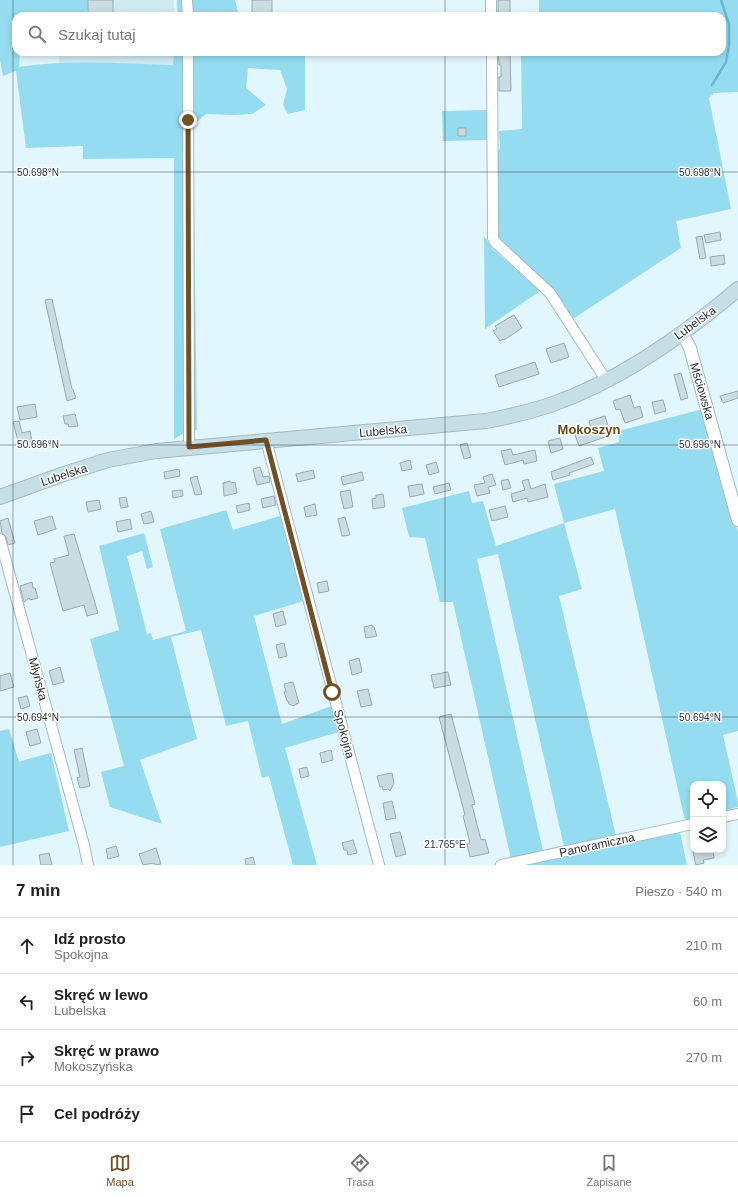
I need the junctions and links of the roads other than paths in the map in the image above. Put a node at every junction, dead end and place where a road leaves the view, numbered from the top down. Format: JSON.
{"nodes":[{"id":1,"x":188,"y":0,"type":"edge"},
{"id":2,"x":491,"y":0,"type":"edge"},
{"id":3,"x":188,"y":12,"type":"edge"},
{"id":4,"x":492,"y":12,"type":"edge"},
{"id":5,"x":188,"y":56,"type":"edge"},
{"id":6,"x":492,"y":56,"type":"edge"},
{"id":7,"x":738,"y":289,"type":"edge"},
{"id":8,"x":682,"y":333,"type":"junction"},
{"id":9,"x":606,"y":380,"type":"junction"},
{"id":10,"x":266,"y":440,"type":"junction"},
{"id":11,"x":189,"y":447,"type":"junction"},
{"id":12,"x":0,"y":497,"type":"edge"},
{"id":13,"x":738,"y":520,"type":"edge"},
{"id":14,"x":0,"y":539,"type":"edge"},
{"id":15,"x":738,"y":814,"type":"edge"},
{"id":16,"x":726,"y":816,"type":"edge"},
{"id":17,"x":690,"y":825,"type":"edge"},
{"id":18,"x":88,"y":865,"type":"edge"},
{"id":19,"x":379,"y":865,"type":"edge"},
{"id":20,"x":501,"y":865,"type":"edge"}],
"edges":[{"from":1,"to":3,"type":"street"},
{"from":2,"to":4,"type":"street"},
{"from":5,"to":11,"type":"street"},
{"from":6,"to":9,"type":"street"},
{"from":7,"to":8,"type":"main road","name":"Lubelska"},
{"from":8,"to":9,"type":"main road","name":"Lubelska"},
{"from":8,"to":13,"type":"street","name":"Mściowska"},
{"from":9,"to":10,"type":"main road","name":"Lubelska"},
{"from":10,"to":11,"type":"main road","name":"Lubelska"},
{"from":10,"to":19,"type":"street","name":"Spokojna"},
{"from":11,"to":12,"type":"main road","name":"Lubelska"},
{"from":14,"to":18,"type":"street","name":"Młyńska"},
{"from":15,"to":16,"type":"street"},
{"from":17,"to":20,"type":"street","name":"Panoramiczna"}]}
